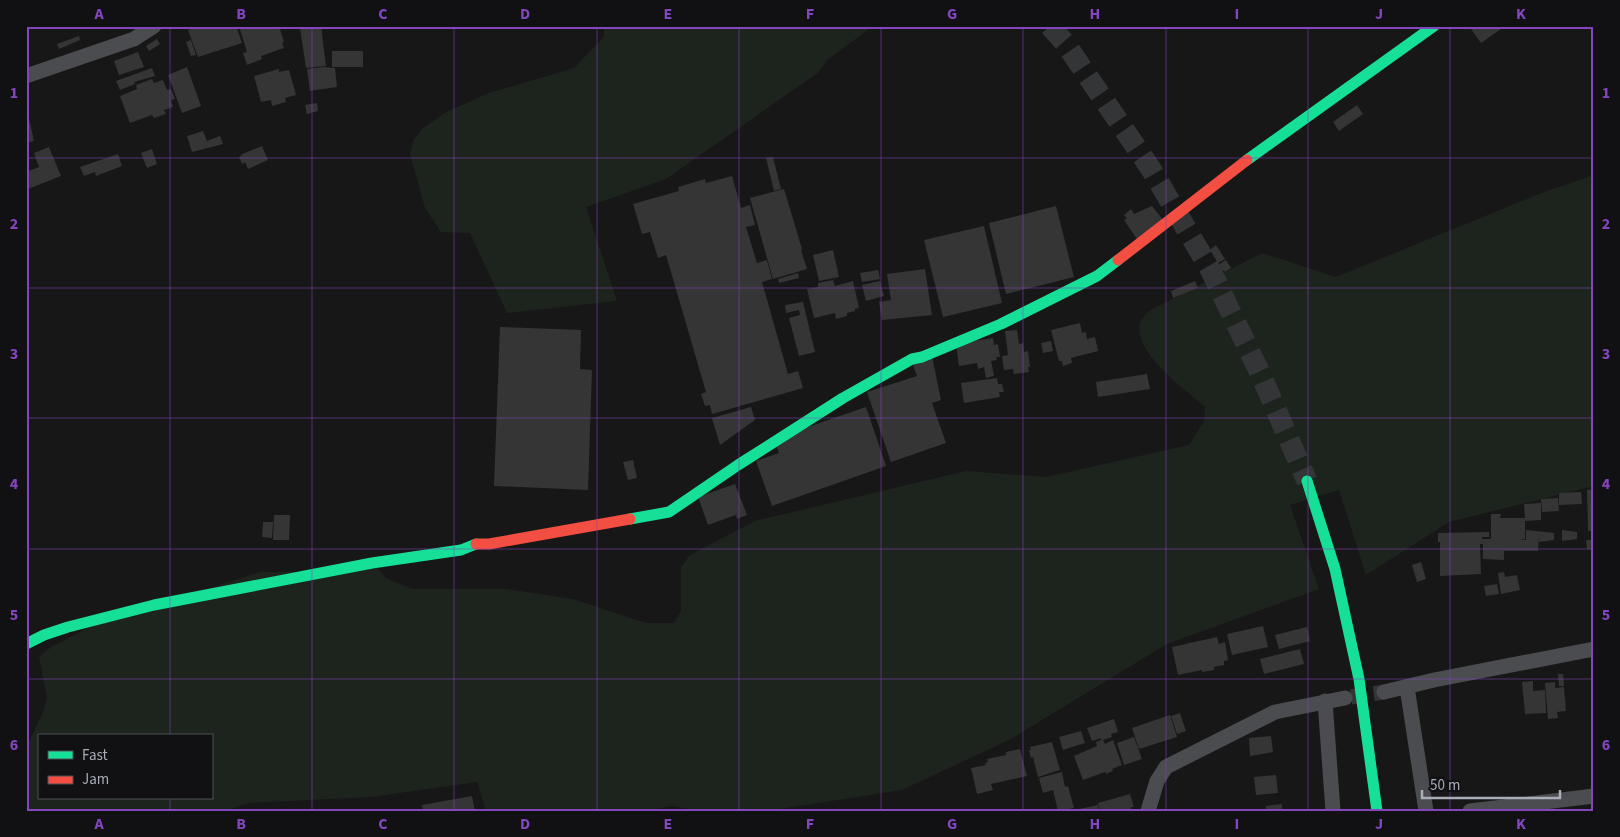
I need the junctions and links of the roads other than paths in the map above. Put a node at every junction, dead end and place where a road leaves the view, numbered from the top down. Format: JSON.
{"nodes":[{"id":1,"x":154,"y":26,"type":"edge"},
{"id":2,"x":1428,"y":28,"type":"edge"},
{"id":3,"x":26,"y":76,"type":"edge"},
{"id":4,"x":1308,"y":481,"type":"tunnel mouth"},
{"id":5,"x":26,"y":644,"type":"edge"},
{"id":6,"x":1594,"y":649,"type":"edge"},
{"id":7,"x":1407,"y":687,"type":"junction"},
{"id":8,"x":1384,"y":692,"type":"tunnel mouth"},
{"id":9,"x":1345,"y":698,"type":"tunnel mouth"},
{"id":10,"x":1325,"y":701,"type":"junction"},
{"id":11,"x":1594,"y":796,"type":"edge"},
{"id":12,"x":1148,"y":811,"type":"edge"},
{"id":13,"x":1333,"y":811,"type":"edge"},
{"id":14,"x":1377,"y":811,"type":"edge"},
{"id":15,"x":1426,"y":811,"type":"edge"},
{"id":16,"x":1470,"y":811,"type":"edge"}],
"edges":[{"from":1,"to":3,"type":"street"},
{"from":2,"to":5,"type":"street"},
{"from":4,"to":14,"type":"street"},
{"from":6,"to":7,"type":"street"},
{"from":7,"to":8,"type":"street"},
{"from":7,"to":15,"type":"street"},
{"from":9,"to":10,"type":"street"},
{"from":10,"to":12,"type":"street"},
{"from":10,"to":13,"type":"street"},
{"from":11,"to":16,"type":"street"}]}
